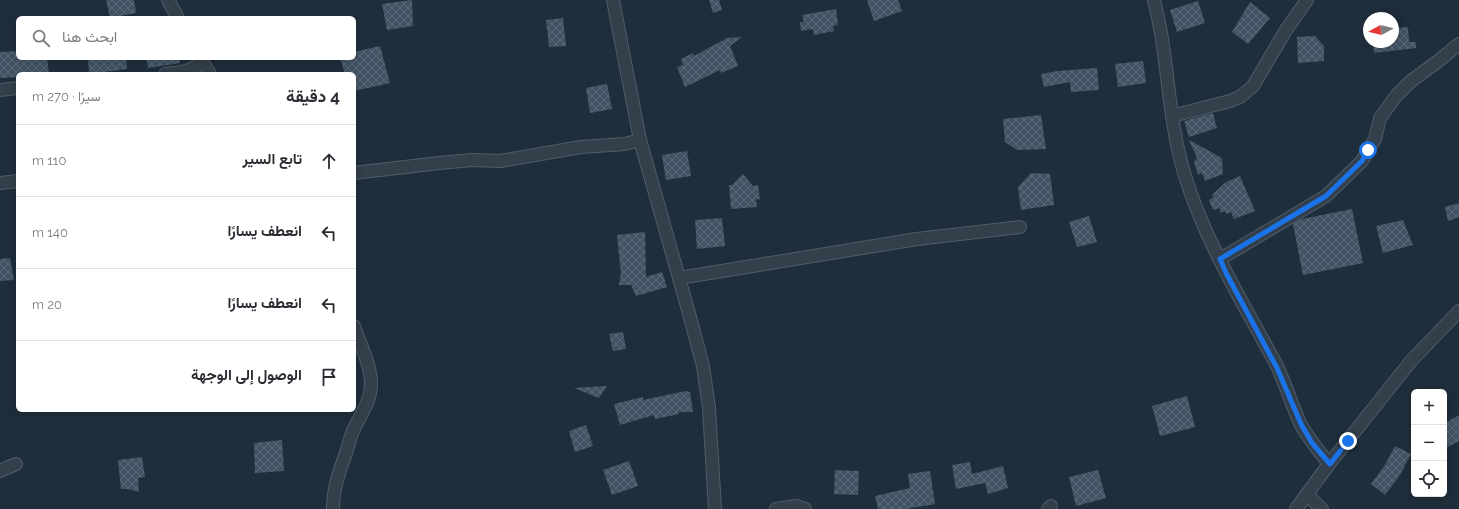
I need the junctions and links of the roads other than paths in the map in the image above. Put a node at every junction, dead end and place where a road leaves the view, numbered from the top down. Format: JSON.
{"nodes":[{"id":1,"x":168,"y":0,"type":"edge"},
{"id":2,"x":613,"y":0,"type":"edge"},
{"id":3,"x":1154,"y":0,"type":"edge"},
{"id":4,"x":1307,"y":0,"type":"edge"},
{"id":5,"x":177,"y":16,"type":"edge"},
{"id":6,"x":1459,"y":44,"type":"edge"},
{"id":7,"x":201,"y":60,"type":"edge"},
{"id":8,"x":186,"y":72,"type":"edge"},
{"id":9,"x":209,"y":72,"type":"edge"},
{"id":10,"x":16,"y":88,"type":"edge"},
{"id":11,"x":0,"y":90,"type":"edge"},
{"id":12,"x":1172,"y":116,"type":"junction"},
{"id":13,"x":640,"y":140,"type":"junction"},
{"id":14,"x":356,"y":173,"type":"edge"},
{"id":15,"x":16,"y":181,"type":"edge"},
{"id":16,"x":0,"y":183,"type":"edge"},
{"id":17,"x":1020,"y":227,"type":"dead end"},
{"id":18,"x":1220,"y":259,"type":"junction"},
{"id":19,"x":679,"y":278,"type":"junction"},
{"id":20,"x":1459,"y":311,"type":"edge"},
{"id":21,"x":356,"y":332,"type":"edge"},
{"id":22,"x":16,"y":464,"type":"dead end"},
{"id":23,"x":1330,"y":464,"type":"junction"},
{"id":24,"x":0,"y":471,"type":"edge"},
{"id":25,"x":1307,"y":495,"type":"junction"},
{"id":26,"x":333,"y":509,"type":"edge"},
{"id":27,"x":715,"y":509,"type":"edge"},
{"id":28,"x":776,"y":509,"type":"edge"},
{"id":29,"x":805,"y":509,"type":"edge"},
{"id":30,"x":1296,"y":509,"type":"edge"},
{"id":31,"x":1322,"y":509,"type":"edge"}],
"edges":[{"from":1,"to":5,"type":"street"},
{"from":2,"to":13,"type":"street"},
{"from":3,"to":12,"type":"street"},
{"from":4,"to":12,"type":"street"},
{"from":6,"to":18,"type":"street"},
{"from":7,"to":8,"type":"street"},
{"from":7,"to":9,"type":"street"},
{"from":10,"to":11,"type":"street"},
{"from":12,"to":18,"type":"street"},
{"from":13,"to":14,"type":"street"},
{"from":13,"to":19,"type":"street"},
{"from":15,"to":16,"type":"street"},
{"from":17,"to":19,"type":"street"},
{"from":18,"to":23,"type":"street"},
{"from":19,"to":27,"type":"street"},
{"from":20,"to":23,"type":"street"},
{"from":21,"to":26,"type":"street"},
{"from":22,"to":24,"type":"street"},
{"from":23,"to":25,"type":"street"},
{"from":25,"to":30,"type":"street"},
{"from":25,"to":31,"type":"street"},
{"from":28,"to":29,"type":"street"}]}
